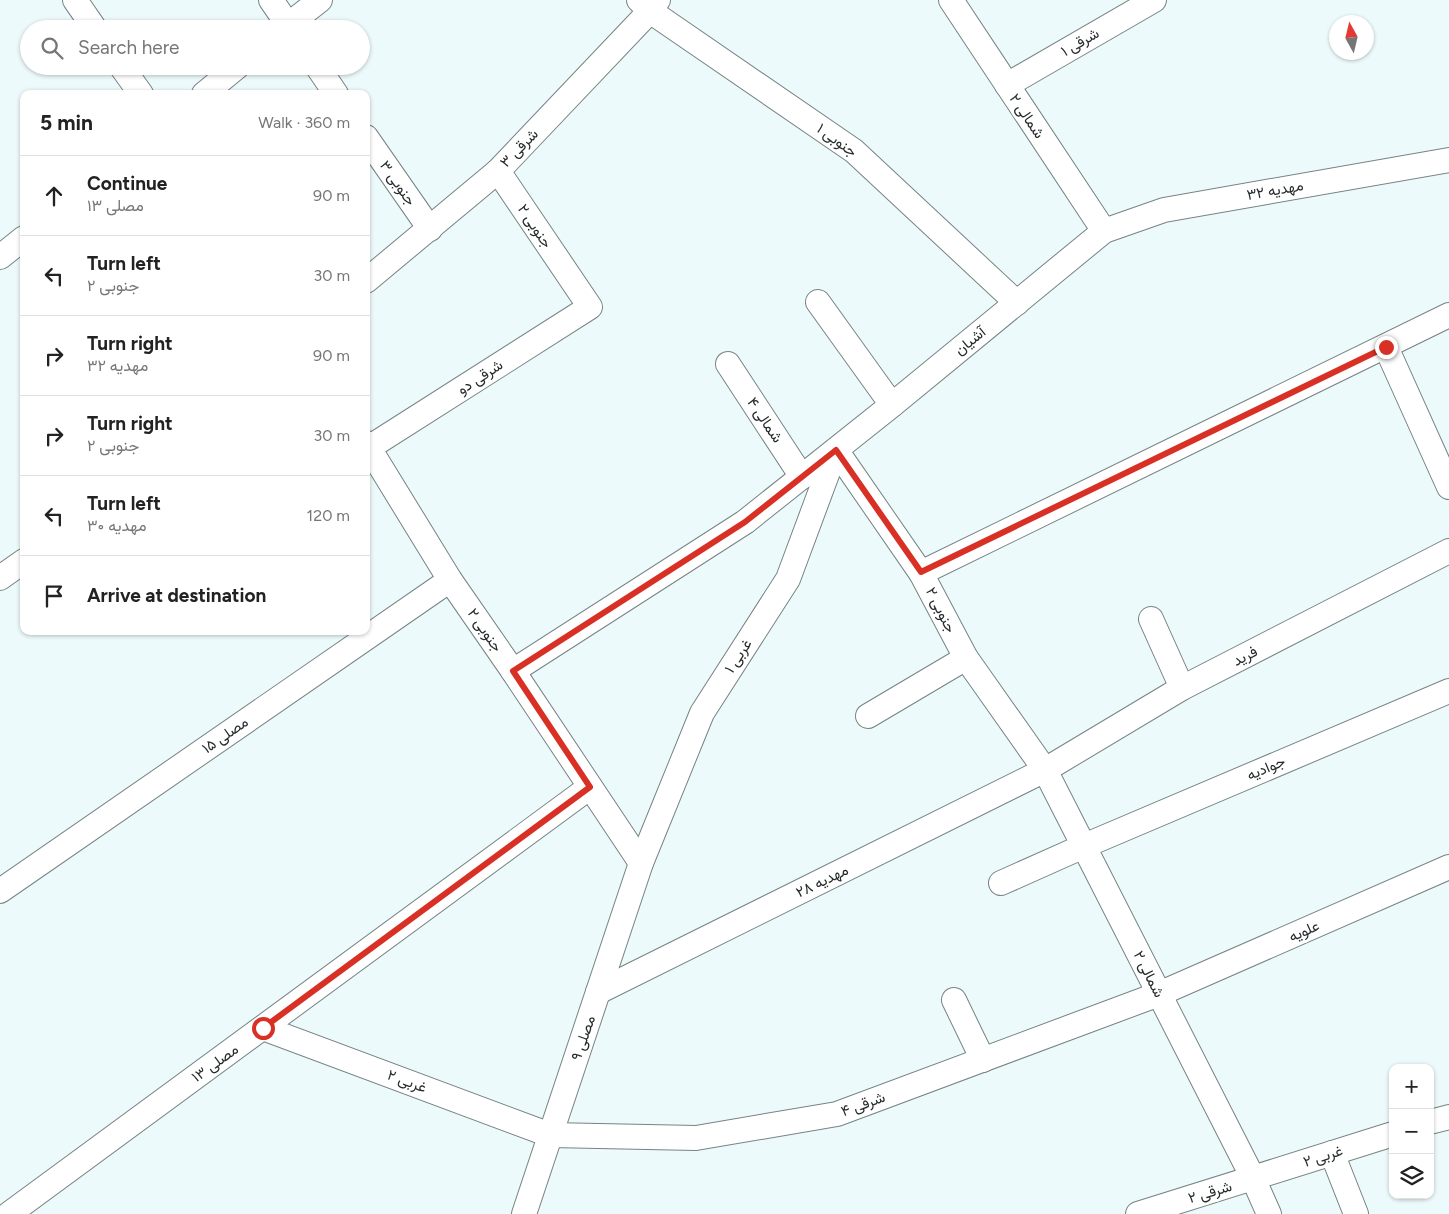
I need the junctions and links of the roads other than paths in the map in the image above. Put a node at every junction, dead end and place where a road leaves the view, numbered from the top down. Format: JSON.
{"nodes":[{"id":1,"x":74,"y":0,"type":"edge"},
{"id":2,"x":272,"y":0,"type":"edge"},
{"id":3,"x":320,"y":0,"type":"edge"},
{"id":4,"x":950,"y":0,"type":"edge"},
{"id":5,"x":1154,"y":0,"type":"edge"},
{"id":6,"x":649,"y":4,"type":"edge"},
{"id":7,"x":88,"y":20,"type":"edge"},
{"id":8,"x":283,"y":20,"type":"edge"},
{"id":9,"x":296,"y":20,"type":"edge"},
{"id":10,"x":127,"y":75,"type":"edge"},
{"id":11,"x":227,"y":75,"type":"edge"},
{"id":12,"x":323,"y":75,"type":"edge"},
{"id":13,"x":1006,"y":85,"type":"junction"},
{"id":14,"x":138,"y":90,"type":"edge"},
{"id":15,"x":209,"y":90,"type":"edge"},
{"id":16,"x":333,"y":90,"type":"edge"},
{"id":17,"x":370,"y":144,"type":"edge"},
{"id":18,"x":1449,"y":160,"type":"edge"},
{"id":19,"x":498,"y":171,"type":"junction"},
{"id":20,"x":430,"y":229,"type":"junction"},
{"id":21,"x":1104,"y":231,"type":"junction"},
{"id":22,"x":20,"y":241,"type":"edge"},
{"id":23,"x":0,"y":257,"type":"edge"},
{"id":24,"x":370,"y":277,"type":"edge"},
{"id":25,"x":818,"y":302,"type":"dead end"},
{"id":26,"x":1017,"y":303,"type":"junction"},
{"id":27,"x":590,"y":307,"type":"joint"},
{"id":28,"x":1449,"y":315,"type":"edge"},
{"id":29,"x":1386,"y":347,"type":"junction"},
{"id":30,"x":728,"y":364,"type":"dead end"},
{"id":31,"x":892,"y":405,"type":"junction"},
{"id":32,"x":370,"y":444,"type":"edge"},
{"id":33,"x":370,"y":448,"type":"edge"},
{"id":34,"x":836,"y":450,"type":"junction"},
{"id":35,"x":802,"y":477,"type":"junction"},
{"id":36,"x":1449,"y":487,"type":"edge"},
{"id":37,"x":1449,"y":551,"type":"edge"},
{"id":38,"x":20,"y":564,"type":"edge"},
{"id":39,"x":921,"y":572,"type":"junction"},
{"id":40,"x":0,"y":578,"type":"edge"},
{"id":41,"x":450,"y":580,"type":"junction"},
{"id":42,"x":1151,"y":619,"type":"dead end"},
{"id":43,"x":966,"y":658,"type":"junction"},
{"id":44,"x":513,"y":671,"type":"junction"},
{"id":45,"x":1182,"y":688,"type":"junction"},
{"id":46,"x":1449,"y":691,"type":"edge"},
{"id":47,"x":868,"y":716,"type":"dead end"},
{"id":48,"x":1045,"y":770,"type":"junction"},
{"id":49,"x":590,"y":787,"type":"junction"},
{"id":50,"x":1084,"y":846,"type":"junction"},
{"id":51,"x":642,"y":863,"type":"junction"},
{"id":52,"x":1449,"y":867,"type":"edge"},
{"id":53,"x":1001,"y":884,"type":"dead end"},
{"id":54,"x":0,"y":891,"type":"edge"},
{"id":55,"x":598,"y":992,"type":"junction"},
{"id":56,"x":1159,"y":994,"type":"junction"},
{"id":57,"x":954,"y":1000,"type":"dead end"},
{"id":58,"x":263,"y":1028,"type":"junction"},
{"id":59,"x":982,"y":1060,"type":"junction"},
{"id":60,"x":1449,"y":1117,"type":"edge"},
{"id":61,"x":1434,"y":1121,"type":"edge"},
{"id":62,"x":550,"y":1135,"type":"junction"},
{"id":63,"x":1389,"y":1135,"type":"edge"},
{"id":64,"x":1332,"y":1153,"type":"junction"},
{"id":65,"x":1253,"y":1178,"type":"junction"},
{"id":66,"x":9,"y":1214,"type":"edge"},
{"id":67,"x":524,"y":1214,"type":"edge"},
{"id":68,"x":1138,"y":1214,"type":"edge"},
{"id":69,"x":1269,"y":1214,"type":"edge"},
{"id":70,"x":1356,"y":1214,"type":"edge"}],
"edges":[{"from":1,"to":7,"type":"street"},
{"from":2,"to":8,"type":"street"},
{"from":3,"to":9,"type":"street"},
{"from":4,"to":13,"type":"street","name":"شمالی ۲"},
{"from":5,"to":13,"type":"street","name":"شرقی ۱"},
{"from":6,"to":19,"type":"street","name":"شرقی ۳"},
{"from":6,"to":26,"type":"street","name":"جنوبی ۱"},
{"from":10,"to":14,"type":"street"},
{"from":11,"to":15,"type":"street"},
{"from":12,"to":16,"type":"street"},
{"from":13,"to":21,"type":"street","name":"شمالی ۲"},
{"from":17,"to":20,"type":"street","name":"جنوبی ۳"},
{"from":18,"to":21,"type":"street","name":"مهدیه ۳۲"},
{"from":19,"to":20,"type":"street","name":"شرقی ۳"},
{"from":19,"to":27,"type":"street","name":"جنوبی ۲"},
{"from":20,"to":24,"type":"street","name":"شرقی ۳"},
{"from":21,"to":26,"type":"street","name":"آشیان"},
{"from":22,"to":23,"type":"street"},
{"from":25,"to":31,"type":"street"},
{"from":26,"to":31,"type":"street","name":"آشیان"},
{"from":27,"to":32,"type":"street","name":"شرقی دو"},
{"from":28,"to":29,"type":"street"},
{"from":29,"to":36,"type":"street"},
{"from":29,"to":39,"type":"street"},
{"from":30,"to":35,"type":"street","name":"شمالی ۴"},
{"from":31,"to":34,"type":"street","name":"آشیان"},
{"from":33,"to":41,"type":"street","name":"جنوبی ۲"},
{"from":34,"to":35,"type":"street"},
{"from":34,"to":39,"type":"street","name":"۲ جنوبی"},
{"from":34,"to":51,"type":"street","name":"۱ غربی"},
{"from":35,"to":44,"type":"street"},
{"from":37,"to":45,"type":"street","name":"فرید"},
{"from":38,"to":40,"type":"street"},
{"from":39,"to":43,"type":"street","name":"۲ جنوبی"},
{"from":41,"to":44,"type":"street","name":"جنوبی ۲"},
{"from":41,"to":54,"type":"street","name":"مصلی ۱۵"},
{"from":42,"to":45,"type":"street"},
{"from":43,"to":47,"type":"street"},
{"from":43,"to":48,"type":"street","name":"۲ جنوبی"},
{"from":44,"to":49,"type":"street","name":"جنوبی ۲"},
{"from":45,"to":48,"type":"street","name":"فرید"},
{"from":46,"to":50,"type":"street","name":"جوادیه"},
{"from":48,"to":50,"type":"street","name":"۲ شمالی"},
{"from":48,"to":55,"type":"street","name":"مهدیه ۲۸"},
{"from":49,"to":51,"type":"street","name":"جنوبی ۲"},
{"from":49,"to":58,"type":"street","name":"مصلی ۱۳"},
{"from":50,"to":53,"type":"street","name":"جوادیه"},
{"from":50,"to":56,"type":"street","name":"۲ شمالی"},
{"from":51,"to":55,"type":"street","name":"مصلی ۹"},
{"from":52,"to":56,"type":"street","name":"علویه"},
{"from":55,"to":62,"type":"street","name":"مصلی ۹"},
{"from":56,"to":59,"type":"street","name":"۴ شرقی"},
{"from":56,"to":65,"type":"street","name":"۲ شمالی"},
{"from":57,"to":59,"type":"street"},
{"from":58,"to":62,"type":"street","name":"۲ غربی"},
{"from":58,"to":66,"type":"street","name":"مصلی ۱۳"},
{"from":59,"to":62,"type":"street","name":"۴ شرقی"},
{"from":60,"to":61,"type":"street"},
{"from":62,"to":67,"type":"street","name":"مصلی ۹"},
{"from":63,"to":64,"type":"street","name":"۲ غربی"},
{"from":64,"to":65,"type":"street","name":"۲ غربی"},
{"from":64,"to":70,"type":"street"},
{"from":65,"to":68,"type":"street","name":"۲ شرقی"},
{"from":65,"to":69,"type":"street","name":"۲ شمالی"}]}
